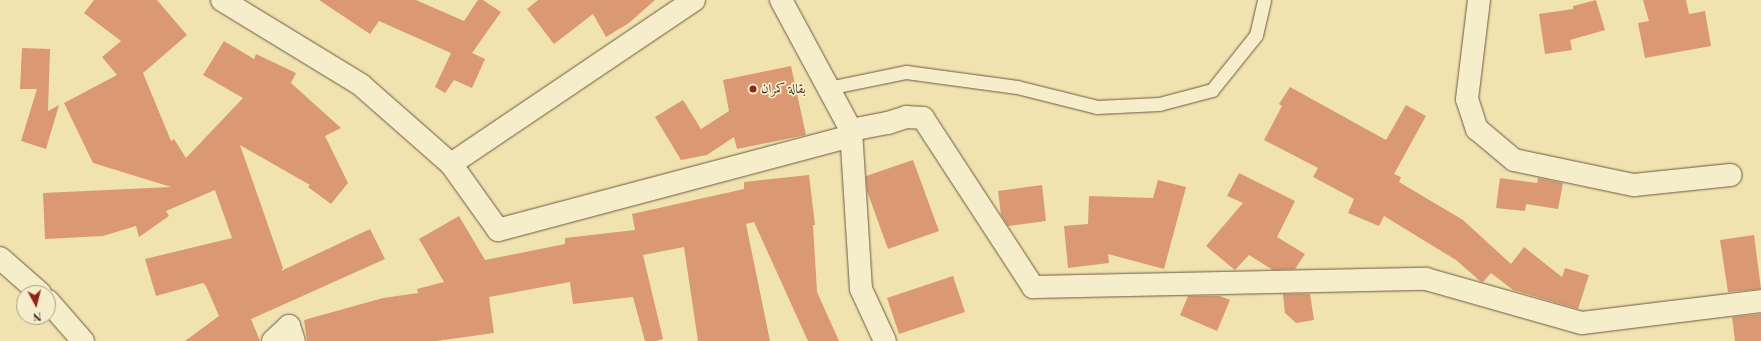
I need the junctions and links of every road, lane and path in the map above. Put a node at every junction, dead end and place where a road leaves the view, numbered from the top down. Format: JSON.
{"nodes":[{"id":1,"x":222,"y":0,"type":"edge"},
{"id":2,"x":694,"y":0,"type":"edge"},
{"id":3,"x":781,"y":0,"type":"edge"},
{"id":4,"x":1264,"y":0,"type":"edge"},
{"id":5,"x":1479,"y":0,"type":"edge"},
{"id":6,"x":828,"y":88,"type":"junction"},
{"id":7,"x":851,"y":133,"type":"junction"},
{"id":8,"x":451,"y":164,"type":"junction"},
{"id":9,"x":1730,"y":175,"type":"dead end"},
{"id":10,"x":0,"y":258,"type":"edge"},
{"id":11,"x":31,"y":285,"type":"edge"},
{"id":12,"x":1761,"y":301,"type":"edge"},
{"id":13,"x":56,"y":310,"type":"edge"},
{"id":14,"x":83,"y":341,"type":"edge"},
{"id":15,"x":273,"y":341,"type":"edge"},
{"id":16,"x":294,"y":341,"type":"edge"},
{"id":17,"x":885,"y":341,"type":"edge"}],
"edges":[{"from":1,"to":8,"type":"street"},
{"from":2,"to":8,"type":"street"},
{"from":3,"to":6,"type":"street"},
{"from":4,"to":6,"type":"lane"},
{"from":5,"to":9,"type":"street"},
{"from":6,"to":7,"type":"street"},
{"from":7,"to":8,"type":"street"},
{"from":7,"to":12,"type":"street"},
{"from":7,"to":17,"type":"street"},
{"from":10,"to":11,"type":"street"},
{"from":13,"to":14,"type":"street"},
{"from":15,"to":16,"type":"street"}]}
